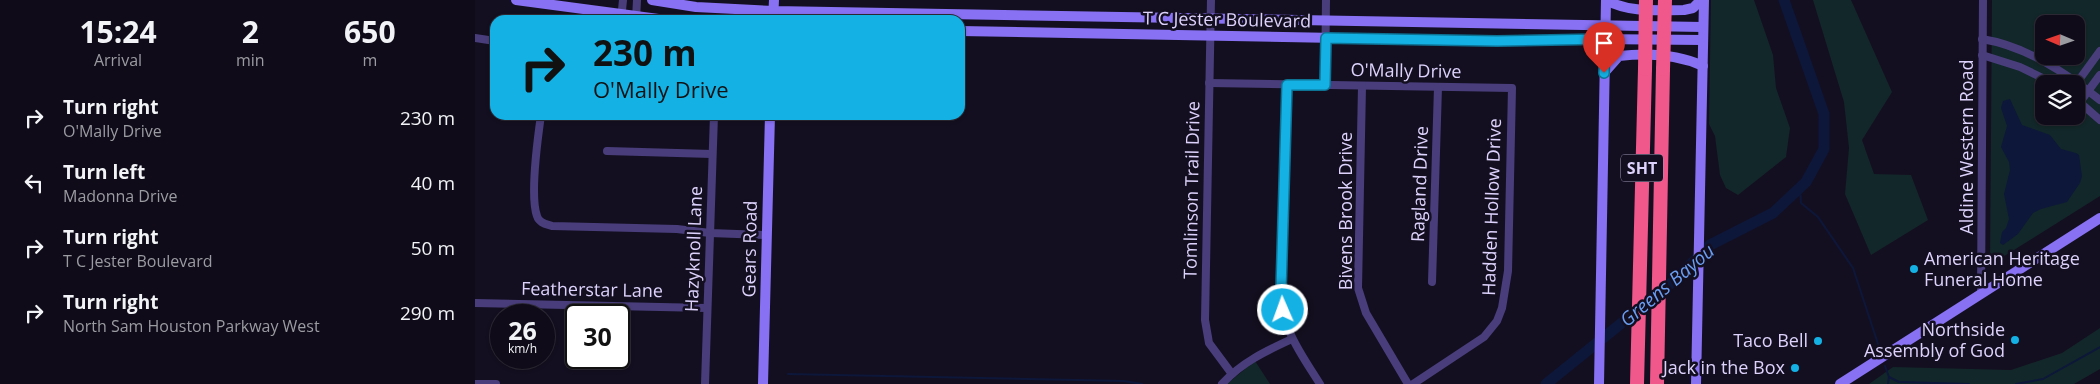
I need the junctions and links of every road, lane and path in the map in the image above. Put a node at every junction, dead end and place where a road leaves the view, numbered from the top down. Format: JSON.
{"nodes":[{"id":1,"x":516,"y":0,"type":"edge"},
{"id":2,"x":623,"y":0,"type":"edge"},
{"id":3,"x":637,"y":0,"type":"edge"},
{"id":4,"x":652,"y":0,"type":"edge"},
{"id":5,"x":774,"y":0,"type":"edge"},
{"id":6,"x":1211,"y":0,"type":"edge"},
{"id":7,"x":1326,"y":0,"type":"edge"},
{"id":8,"x":1606,"y":0,"type":"edge"},
{"id":9,"x":1645,"y":0,"type":"edge"},
{"id":10,"x":1665,"y":0,"type":"edge"},
{"id":11,"x":1702,"y":0,"type":"edge"},
{"id":12,"x":1983,"y":0,"type":"edge"},
{"id":13,"x":610,"y":15,"type":"edge"},
{"id":14,"x":622,"y":15,"type":"edge"},
{"id":15,"x":636,"y":15,"type":"edge"},
{"id":16,"x":764,"y":15,"type":"edge"},
{"id":17,"x":773,"y":15,"type":"edge"},
{"id":18,"x":965,"y":16,"type":"edge"},
{"id":19,"x":1031,"y":16,"type":"junction"},
{"id":20,"x":1211,"y":20,"type":"junction"},
{"id":21,"x":1326,"y":22,"type":"junction"},
{"id":22,"x":1436,"y":24,"type":"junction"},
{"id":23,"x":1605,"y":26,"type":"junction"},
{"id":24,"x":1703,"y":27,"type":"junction"},
{"id":25,"x":965,"y":31,"type":"edge"},
{"id":26,"x":1030,"y":33,"type":"junction"},
{"id":27,"x":1210,"y":37,"type":"junction"},
{"id":28,"x":1326,"y":38,"type":"junction"},
{"id":29,"x":1605,"y":39,"type":"junction"},
{"id":30,"x":1982,"y":39,"type":"junction"},
{"id":31,"x":476,"y":40,"type":"edge"},
{"id":32,"x":1436,"y":40,"type":"junction"},
{"id":33,"x":1703,"y":40,"type":"junction"},
{"id":34,"x":490,"y":41,"type":"edge"},
{"id":35,"x":2100,"y":51,"type":"edge"},
{"id":36,"x":1982,"y":55,"type":"junction"},
{"id":37,"x":1703,"y":66,"type":"junction"},
{"id":38,"x":1604,"y":73,"type":"junction"},
{"id":39,"x":2036,"y":75,"type":"edge"},
{"id":40,"x":2064,"y":75,"type":"edge"},
{"id":41,"x":2083,"y":75,"type":"edge"},
{"id":42,"x":2100,"y":75,"type":"edge"},
{"id":43,"x":1209,"y":83,"type":"junction"},
{"id":44,"x":1287,"y":85,"type":"junction"},
{"id":45,"x":1325,"y":85,"type":"junction"},
{"id":46,"x":1362,"y":86,"type":"junction"},
{"id":47,"x":1438,"y":87,"type":"junction"},
{"id":48,"x":1511,"y":88,"type":"joint"},
{"id":49,"x":2085,"y":88,"type":"edge"},
{"id":50,"x":2089,"y":91,"type":"junction"},
{"id":51,"x":2085,"y":95,"type":"edge"},
{"id":52,"x":2100,"y":100,"type":"edge"},
{"id":53,"x":2085,"y":107,"type":"edge"},
{"id":54,"x":540,"y":120,"type":"edge"},
{"id":55,"x":714,"y":120,"type":"edge"},
{"id":56,"x":770,"y":120,"type":"edge"},
{"id":57,"x":2100,"y":120,"type":"edge"},
{"id":58,"x":607,"y":151,"type":"dead end"},
{"id":59,"x":713,"y":154,"type":"junction"},
{"id":60,"x":2100,"y":218,"type":"edge"},
{"id":61,"x":710,"y":233,"type":"junction"},
{"id":62,"x":767,"y":235,"type":"junction"},
{"id":63,"x":1432,"y":282,"type":"dead end"},
{"id":64,"x":1981,"y":293,"type":"junction"},
{"id":65,"x":475,"y":303,"type":"edge"},
{"id":66,"x":707,"y":308,"type":"junction"},
{"id":67,"x":1292,"y":339,"type":"junction"},
{"id":68,"x":1231,"y":374,"type":"junction"},
{"id":69,"x":475,"y":384,"type":"edge"},
{"id":70,"x":496,"y":384,"type":"edge"},
{"id":71,"x":705,"y":384,"type":"edge"},
{"id":72,"x":763,"y":384,"type":"edge"},
{"id":73,"x":1223,"y":384,"type":"edge"},
{"id":74,"x":1320,"y":384,"type":"edge"},
{"id":75,"x":1408,"y":384,"type":"edge"},
{"id":76,"x":1413,"y":384,"type":"edge"},
{"id":77,"x":1599,"y":384,"type":"edge"},
{"id":78,"x":1637,"y":384,"type":"edge"},
{"id":79,"x":1657,"y":384,"type":"edge"},
{"id":80,"x":1696,"y":384,"type":"edge"},
{"id":81,"x":1840,"y":384,"type":"edge"}],
"edges":[{"from":1,"to":13,"type":"main road"},
{"from":2,"to":14,"type":"street"},
{"from":3,"to":15,"type":"street"},
{"from":4,"to":16,"type":"main road","name":"T C Jester Boulevard"},
{"from":5,"to":17,"type":"main road"},
{"from":6,"to":20,"type":"street","name":"Tomlinson Trail Drive"},
{"from":7,"to":21,"type":"street"},
{"from":8,"to":11,"type":"main road"},
{"from":8,"to":23,"type":"main road"},
{"from":9,"to":78,"type":"highway","number":"SHT","bridge":true},
{"from":10,"to":79,"type":"highway","number":"SHT","bridge":true},
{"from":11,"to":24,"type":"main road"},
{"from":12,"to":30,"type":"street","name":"Aldine Western Road"},
{"from":18,"to":19,"type":"main road","name":"T C Jester Boulevard"},
{"from":19,"to":20,"type":"main road","name":"T C Jester Boulevard"},
{"from":19,"to":26,"type":"main road"},
{"from":20,"to":21,"type":"main road","name":"T C Jester Boulevard"},
{"from":20,"to":27,"type":"street","name":"Tomlinson Trail Drive"},
{"from":21,"to":22,"type":"main road","name":"T C Jester Boulevard"},
{"from":21,"to":28,"type":"street"},
{"from":22,"to":23,"type":"main road","name":"T C Jester Boulevard"},
{"from":22,"to":32,"type":"main road"},
{"from":23,"to":24,"type":"main road","name":"T C Jester Boulevard"},
{"from":23,"to":29,"type":"main road"},
{"from":24,"to":33,"type":"main road"},
{"from":25,"to":26,"type":"main road","name":"T C Jester Boulevard"},
{"from":26,"to":27,"type":"main road","name":"T C Jester Boulevard"},
{"from":27,"to":28,"type":"main road","name":"T C Jester Boulevard"},
{"from":27,"to":43,"type":"street","name":"Tomlinson Trail Drive"},
{"from":28,"to":32,"type":"main road","name":"T C Jester Boulevard"},
{"from":28,"to":45,"type":"street"},
{"from":29,"to":32,"type":"main road","name":"T C Jester Boulevard"},
{"from":29,"to":33,"type":"main road","name":"T C Jester Boulevard"},
{"from":29,"to":38,"type":"main road"},
{"from":30,"to":36,"type":"street","name":"Aldine Western Road"},
{"from":30,"to":40,"type":"street"},
{"from":31,"to":34,"type":"street"},
{"from":33,"to":37,"type":"main road"},
{"from":35,"to":41,"type":"street"},
{"from":36,"to":39,"type":"street"},
{"from":36,"to":64,"type":"street","name":"Aldine Western Road"},
{"from":37,"to":38,"type":"main road"},
{"from":37,"to":80,"type":"main road"},
{"from":38,"to":77,"type":"main road"},
{"from":42,"to":50,"type":"street"},
{"from":43,"to":44,"type":"street","name":"O'Mally Drive"},
{"from":43,"to":68,"type":"street","name":"Tomlinson Trail Drive"},
{"from":44,"to":45,"type":"street","name":"O'Mally Drive"},
{"from":44,"to":67,"type":"street"},
{"from":45,"to":46,"type":"street","name":"O'Mally Drive"},
{"from":46,"to":47,"type":"street","name":"O'Mally Drive"},
{"from":46,"to":75,"type":"street","name":"Bivens Brook Drive"},
{"from":47,"to":48,"type":"street","name":"O'Mally Drive"},
{"from":47,"to":63,"type":"street","name":"Ragland Drive"},
{"from":48,"to":76,"type":"street","name":"Hadden Hollow Drive"},
{"from":49,"to":50,"type":"street"},
{"from":50,"to":51,"type":"street"},
{"from":50,"to":52,"type":"street"},
{"from":53,"to":57,"type":"street"},
{"from":54,"to":61,"type":"street"},
{"from":55,"to":59,"type":"street","name":"Hazyknoll Lane"},
{"from":56,"to":62,"type":"main road","name":"Gears Road"},
{"from":58,"to":59,"type":"street"},
{"from":59,"to":61,"type":"street","name":"Hazyknoll Lane"},
{"from":60,"to":64,"type":"main road"},
{"from":61,"to":62,"type":"street"},
{"from":61,"to":66,"type":"street","name":"Hazyknoll Lane"},
{"from":62,"to":72,"type":"main road","name":"Gears Road"},
{"from":64,"to":81,"type":"main road"},
{"from":65,"to":66,"type":"street","name":"Featherstar Lane"},
{"from":66,"to":71,"type":"street","name":"Hazyknoll Lane"},
{"from":67,"to":68,"type":"street"},
{"from":67,"to":74,"type":"street"},
{"from":68,"to":73,"type":"street"},
{"from":69,"to":70,"type":"street"}]}
